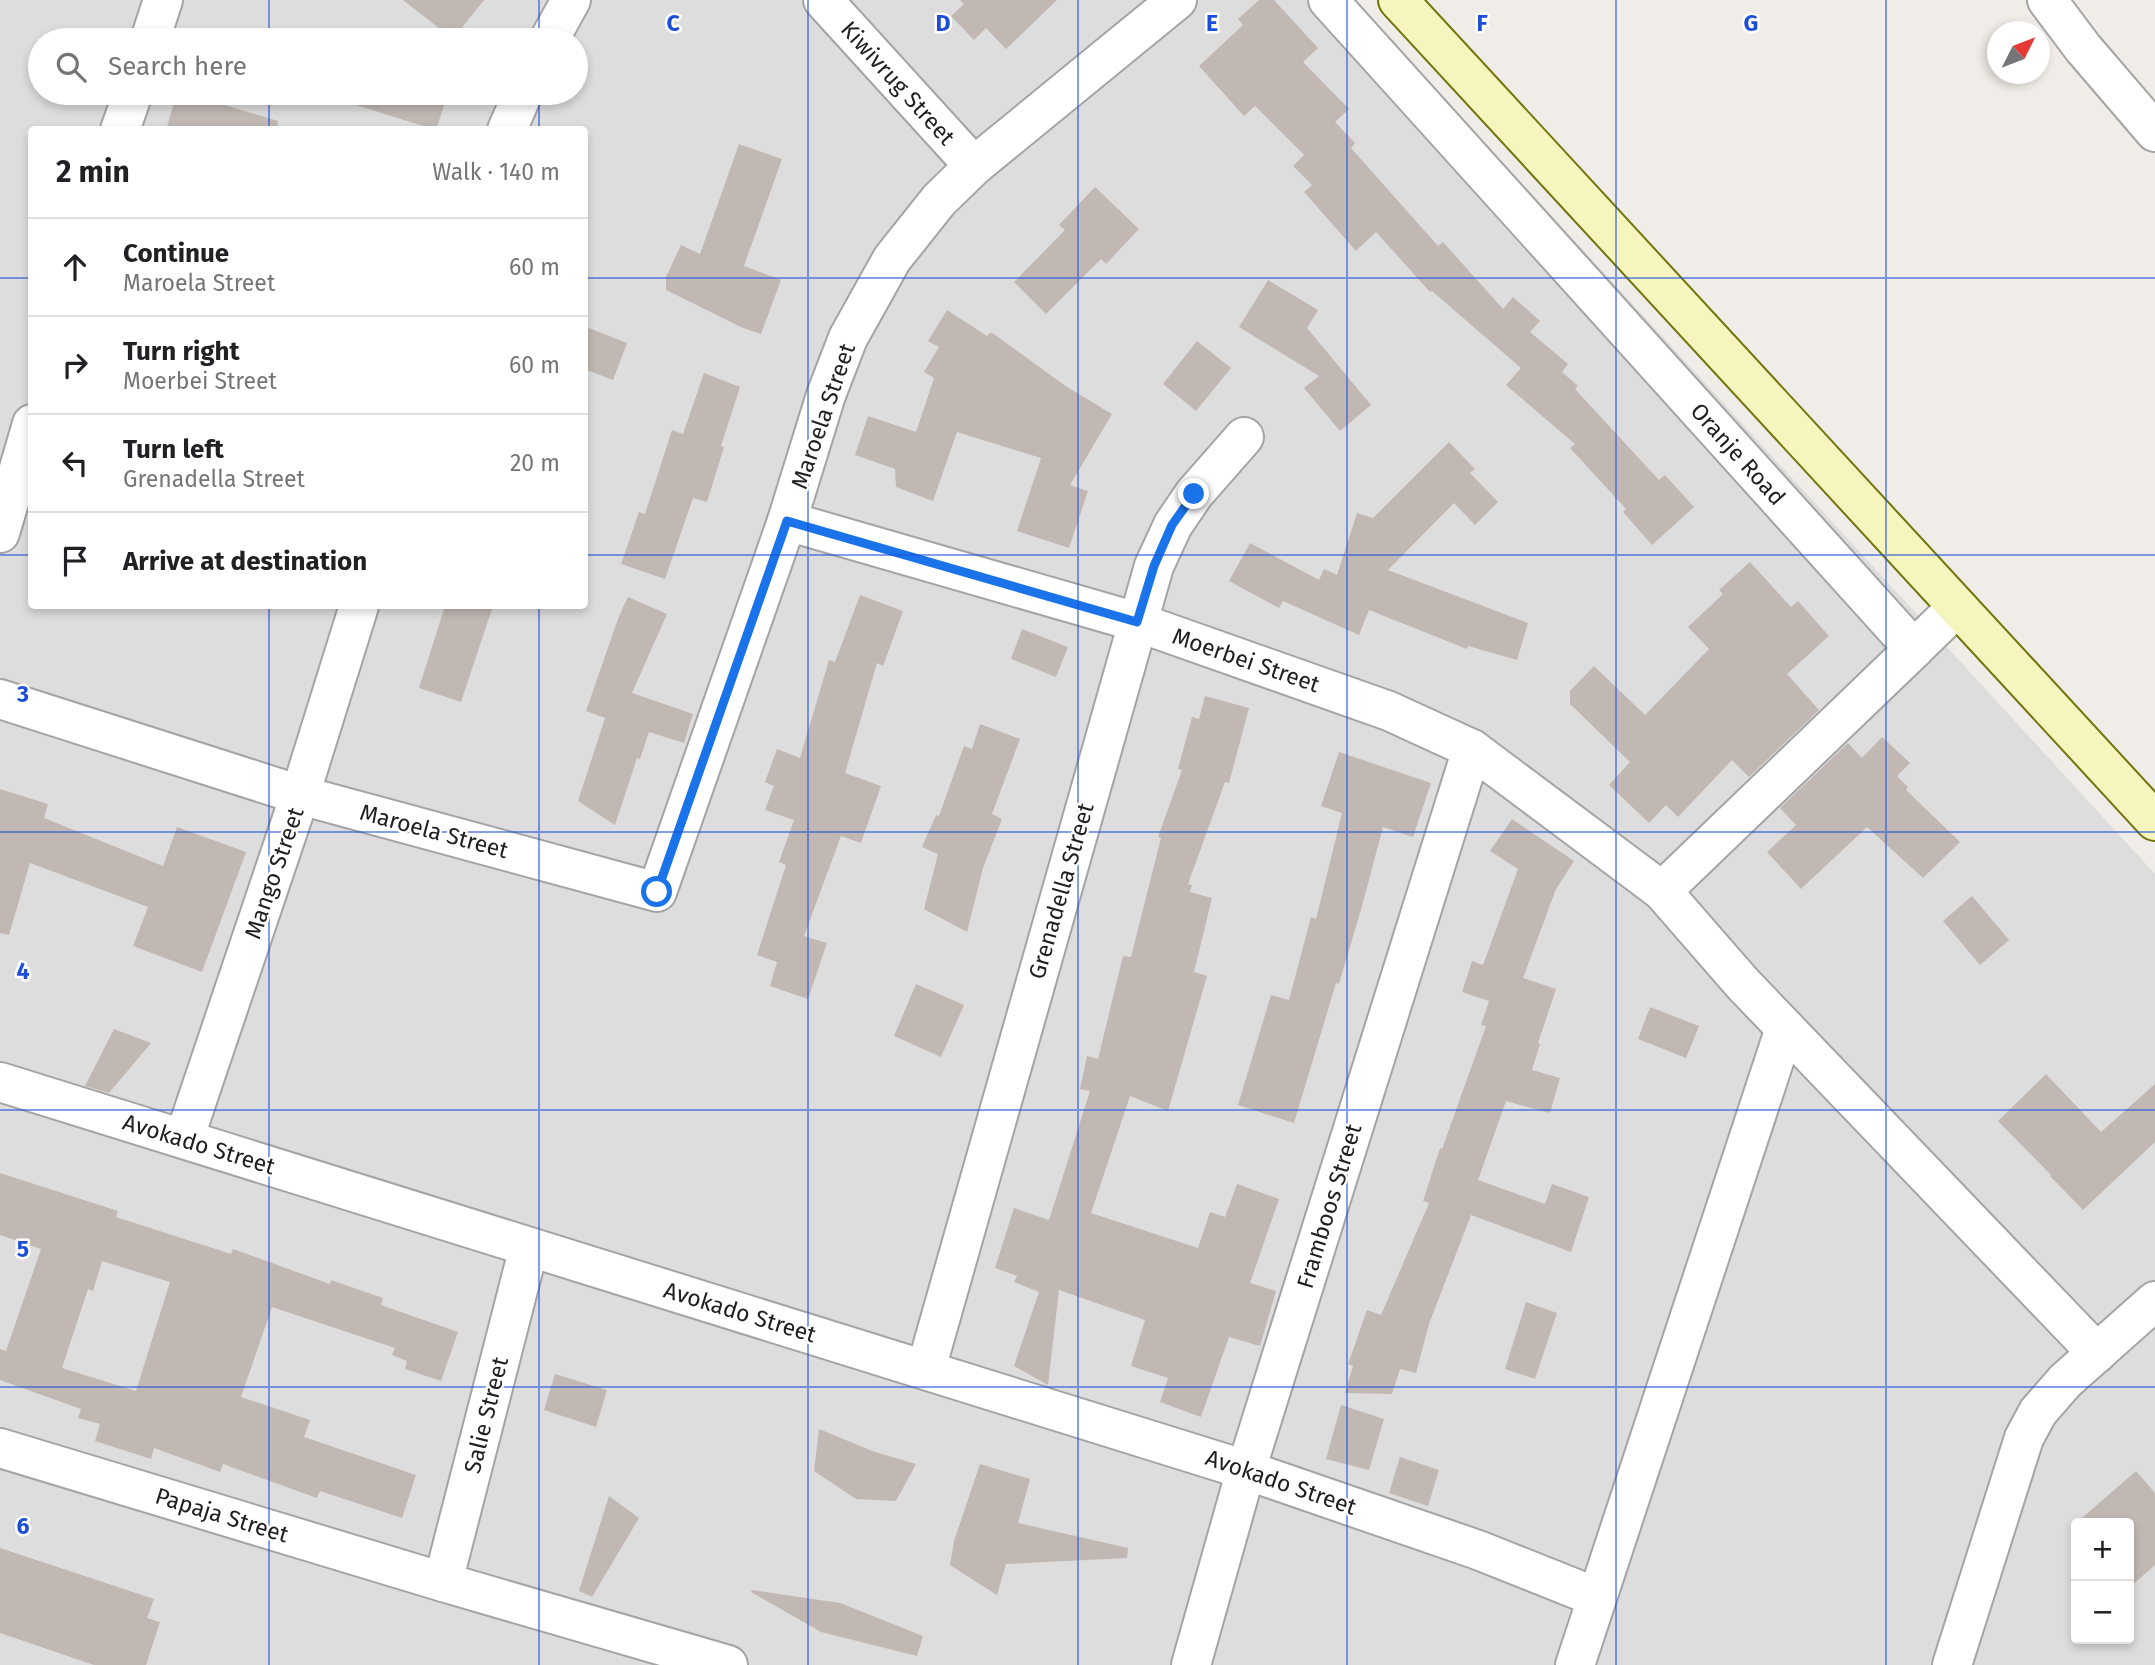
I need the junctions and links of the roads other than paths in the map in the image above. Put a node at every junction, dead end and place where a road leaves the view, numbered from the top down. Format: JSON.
{"nodes":[{"id":1,"x":163,"y":0,"type":"edge"},
{"id":2,"x":570,"y":0,"type":"edge"},
{"id":3,"x":823,"y":0,"type":"edge"},
{"id":4,"x":1177,"y":0,"type":"edge"},
{"id":5,"x":1328,"y":0,"type":"edge"},
{"id":6,"x":1398,"y":0,"type":"edge"},
{"id":7,"x":2047,"y":0,"type":"edge"},
{"id":8,"x":154,"y":28,"type":"edge"},
{"id":9,"x":555,"y":28,"type":"edge"},
{"id":10,"x":128,"y":105,"type":"edge"},
{"id":11,"x":518,"y":105,"type":"edge"},
{"id":12,"x":121,"y":126,"type":"edge"},
{"id":13,"x":509,"y":126,"type":"edge"},
{"id":14,"x":2155,"y":132,"type":"edge"},
{"id":15,"x":974,"y":166,"type":"junction"},
{"id":16,"x":1244,"y":437,"type":"dead end"},
{"id":17,"x":28,"y":438,"type":"edge"},
{"id":18,"x":787,"y":521,"type":"junction"},
{"id":19,"x":0,"y":533,"type":"edge"},
{"id":20,"x":1957,"y":607,"type":"junction"},
{"id":21,"x":358,"y":609,"type":"edge"},
{"id":22,"x":1137,"y":622,"type":"junction"},
{"id":23,"x":1914,"y":649,"type":"junction"},
{"id":24,"x":0,"y":699,"type":"edge"},
{"id":25,"x":1472,"y":748,"type":"junction"},
{"id":26,"x":300,"y":794,"type":"junction"},
{"id":27,"x":2155,"y":821,"type":"edge"},
{"id":28,"x":1662,"y":891,"type":"junction"},
{"id":29,"x":1785,"y":1028,"type":"junction"},
{"id":30,"x":0,"y":1082,"type":"edge"},
{"id":31,"x":184,"y":1139,"type":"junction"},
{"id":32,"x":529,"y":1247,"type":"junction"},
{"id":33,"x":2155,"y":1301,"type":"edge"},
{"id":34,"x":2097,"y":1353,"type":"junction"},
{"id":35,"x":926,"y":1369,"type":"junction"},
{"id":36,"x":0,"y":1448,"type":"edge"},
{"id":37,"x":1246,"y":1469,"type":"junction"},
{"id":38,"x":443,"y":1582,"type":"junction"},
{"id":39,"x":1596,"y":1597,"type":"junction"},
{"id":40,"x":728,"y":1665,"type":"edge"},
{"id":41,"x":1191,"y":1665,"type":"edge"},
{"id":42,"x":1575,"y":1665,"type":"edge"},
{"id":43,"x":1952,"y":1665,"type":"edge"}],
"edges":[{"from":1,"to":8,"type":"street"},
{"from":2,"to":9,"type":"street"},
{"from":3,"to":15,"type":"street","name":"Kiwivrug Street"},
{"from":4,"to":15,"type":"street","name":"Maroela Street"},
{"from":5,"to":23,"type":"street","name":"Oranje Road"},
{"from":6,"to":20,"type":"street"},
{"from":7,"to":14,"type":"street"},
{"from":10,"to":12,"type":"street"},
{"from":11,"to":13,"type":"street"},
{"from":15,"to":18,"type":"street","name":"Maroela Street"},
{"from":16,"to":22,"type":"street","name":"Grenadella Street"},
{"from":17,"to":19,"type":"street"},
{"from":18,"to":22,"type":"street","name":"Moerbei Street"},
{"from":18,"to":26,"type":"street","name":"Maroela Street"},
{"from":20,"to":23,"type":"street"},
{"from":20,"to":27,"type":"street"},
{"from":21,"to":26,"type":"street","name":"Mango Street"},
{"from":22,"to":25,"type":"street","name":"Moerbei Street"},
{"from":22,"to":35,"type":"street","name":"Grenadella Street"},
{"from":23,"to":28,"type":"street"},
{"from":24,"to":26,"type":"street","name":"Maroela Street"},
{"from":25,"to":28,"type":"street","name":"Moerbei Street"},
{"from":25,"to":37,"type":"street","name":"Framboos Street"},
{"from":26,"to":31,"type":"street","name":"Mango Street"},
{"from":28,"to":29,"type":"street","name":"Moerbei Street"},
{"from":29,"to":34,"type":"street","name":"Moerbei Street"},
{"from":29,"to":39,"type":"street"},
{"from":30,"to":31,"type":"street","name":"Avokado Street"},
{"from":31,"to":32,"type":"street","name":"Avokado Street"},
{"from":32,"to":35,"type":"street","name":"Avokado Street"},
{"from":32,"to":38,"type":"street","name":"Salie Street"},
{"from":33,"to":34,"type":"street"},
{"from":34,"to":43,"type":"street"},
{"from":35,"to":37,"type":"street","name":"Avokado Street"},
{"from":36,"to":38,"type":"street","name":"Papaja Street"},
{"from":37,"to":39,"type":"street","name":"Avokado Street"},
{"from":37,"to":41,"type":"street","name":"Framboos Street"},
{"from":38,"to":40,"type":"street","name":"Papaja Street"},
{"from":39,"to":42,"type":"street"}]}
